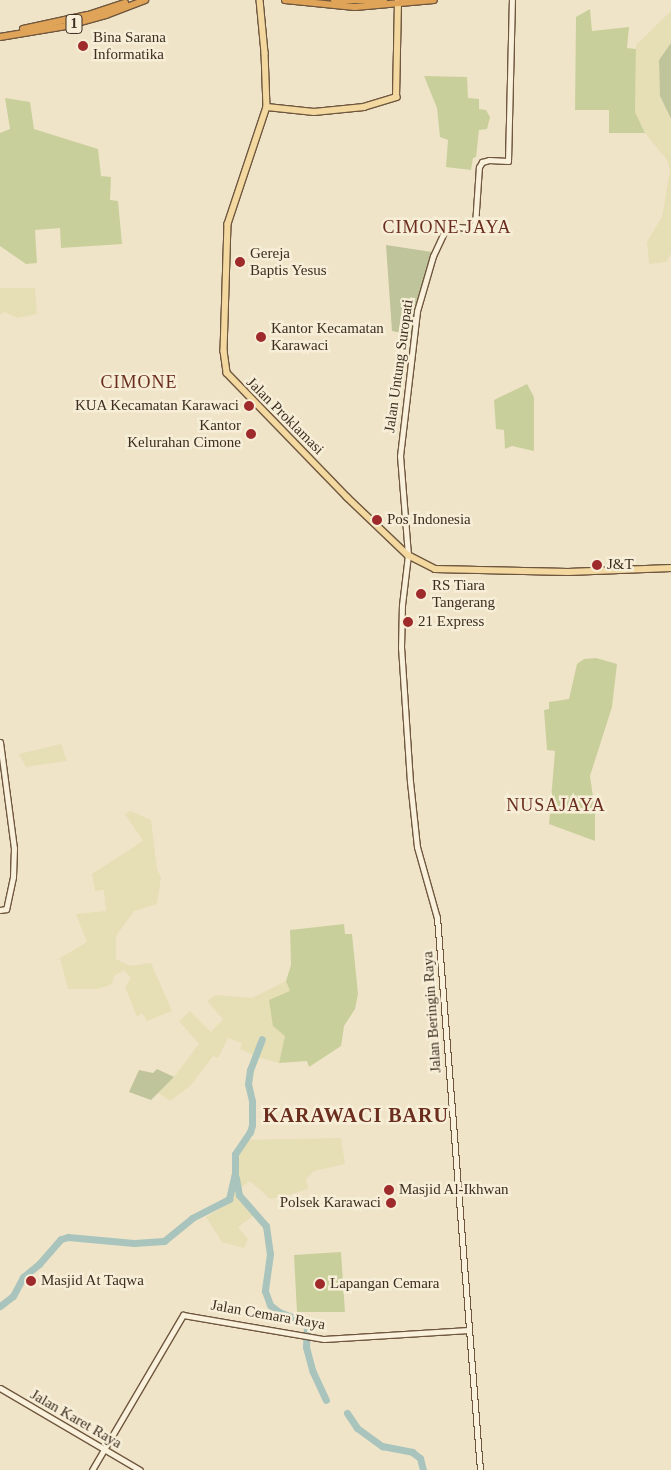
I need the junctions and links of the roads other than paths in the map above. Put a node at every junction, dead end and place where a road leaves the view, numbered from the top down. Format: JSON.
{"nodes":[{"id":1,"x":133,"y":0,"type":"edge"},
{"id":2,"x":145,"y":0,"type":"edge"},
{"id":3,"x":260,"y":0,"type":"edge"},
{"id":4,"x":284,"y":0,"type":"edge"},
{"id":5,"x":334,"y":0,"type":"edge"},
{"id":6,"x":384,"y":0,"type":"edge"},
{"id":7,"x":434,"y":0,"type":"edge"},
{"id":8,"x":512,"y":0,"type":"edge"},
{"id":9,"x":398,"y":2,"type":"edge"},
{"id":10,"x":0,"y":33,"type":"edge"},
{"id":11,"x":0,"y":37,"type":"edge"},
{"id":12,"x":267,"y":107,"type":"junction"},
{"id":13,"x":408,"y":555,"type":"junction"},
{"id":14,"x":671,"y":568,"type":"edge"},
{"id":15,"x":0,"y":742,"type":"edge"},
{"id":16,"x":0,"y":910,"type":"edge"},
{"id":17,"x":469,"y":1330,"type":"junction"},
{"id":18,"x":0,"y":1388,"type":"edge"},
{"id":19,"x":104,"y":1449,"type":"junction"},
{"id":20,"x":92,"y":1470,"type":"edge"},
{"id":21,"x":140,"y":1470,"type":"edge"},
{"id":22,"x":480,"y":1470,"type":"edge"}],
"edges":[{"from":1,"to":10,"type":"highway","number":"1"},
{"from":2,"to":11,"type":"highway","number":"1"},
{"from":3,"to":12,"type":"main road","name":"Jalan Proklamasi"},
{"from":4,"to":9,"type":"highway"},
{"from":5,"to":6,"type":"highway"},
{"from":7,"to":9,"type":"highway"},
{"from":8,"to":13,"type":"street","name":"Jalan Untung Suropati"},
{"from":9,"to":12,"type":"main road"},
{"from":12,"to":13,"type":"main road","name":"Jalan Proklamasi"},
{"from":13,"to":14,"type":"main road","name":"Jalan Proklamasi"},
{"from":13,"to":17,"type":"street","name":"Jalan Beringin Raya"},
{"from":15,"to":16,"type":"street"},
{"from":17,"to":19,"type":"street","name":"Jalan Cemara Raya"},
{"from":17,"to":22,"type":"street","name":"Jalan Beringin Raya"},
{"from":18,"to":19,"type":"street","name":"Jalan Karet Raya"},
{"from":19,"to":20,"type":"street"},
{"from":19,"to":21,"type":"street","name":"Jalan Karet Raya"}]}
